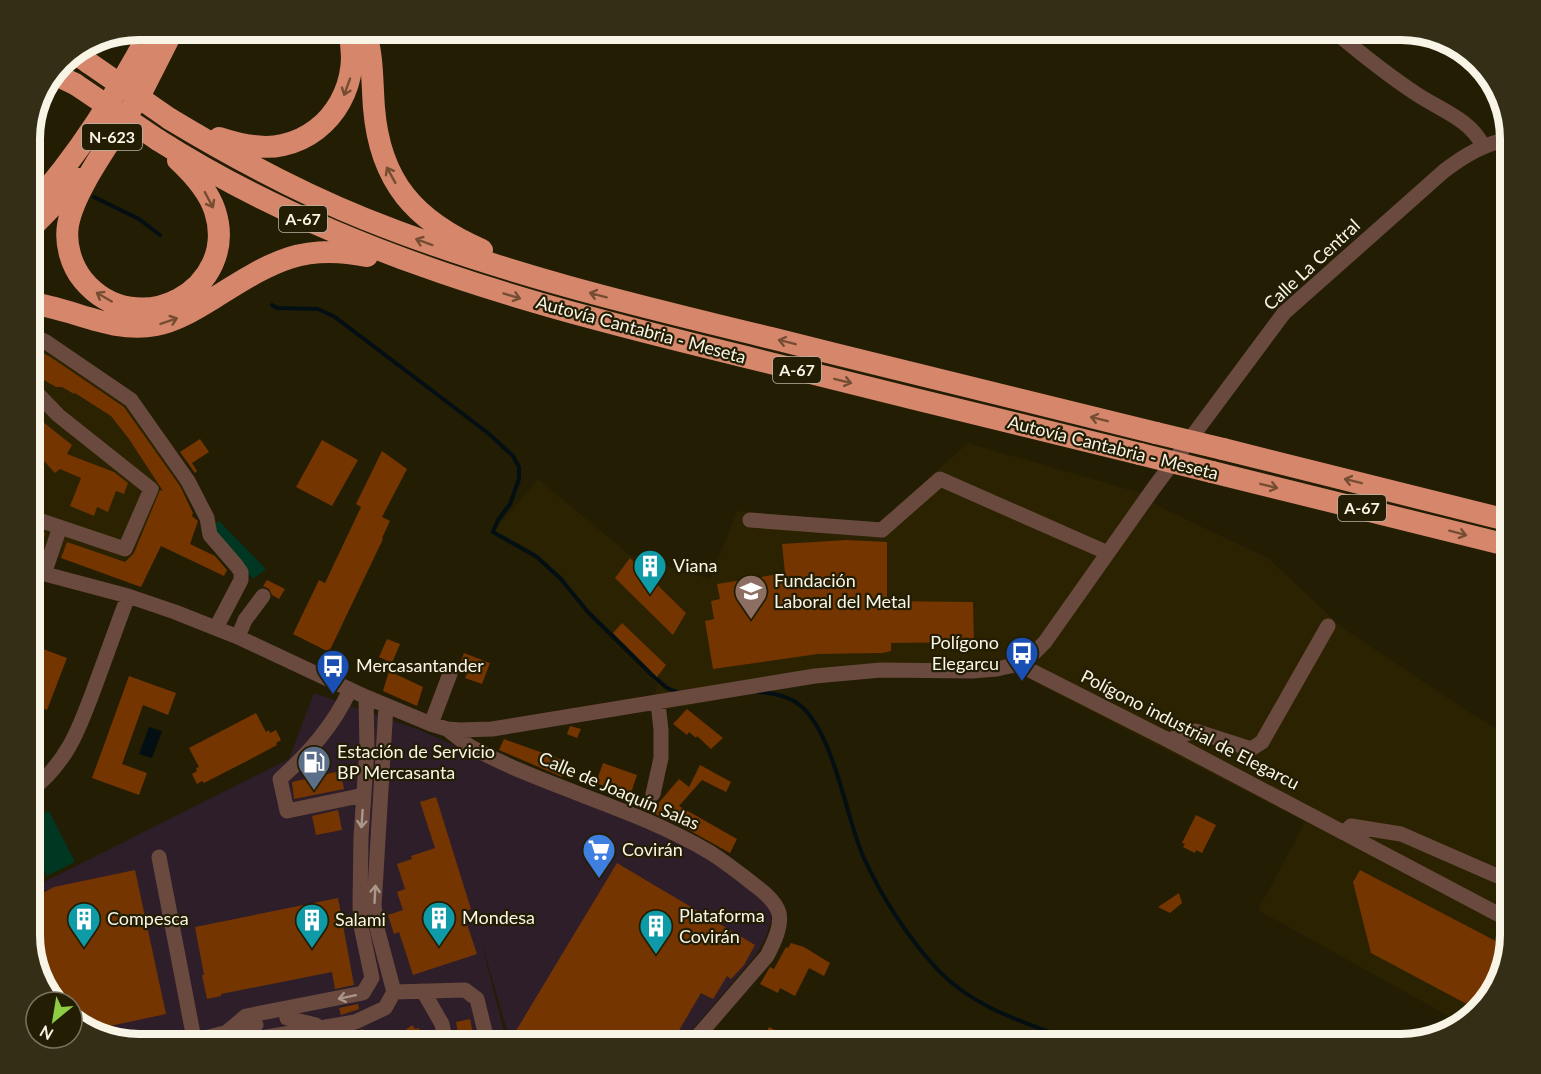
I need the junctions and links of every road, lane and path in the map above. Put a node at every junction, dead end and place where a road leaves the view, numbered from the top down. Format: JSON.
{"nodes":[{"id":1,"x":145,"y":40,"type":"edge"},
{"id":2,"x":168,"y":40,"type":"edge"},
{"id":3,"x":176,"y":40,"type":"edge"},
{"id":4,"x":349,"y":40,"type":"edge"},
{"id":5,"x":367,"y":40,"type":"edge"},
{"id":6,"x":1346,"y":40,"type":"edge"},
{"id":7,"x":83,"y":59,"type":"edge"},
{"id":8,"x":64,"y":77,"type":"edge"},
{"id":9,"x":136,"y":101,"type":"junction"},
{"id":10,"x":171,"y":120,"type":"junction"},
{"id":11,"x":94,"y":126,"type":"junction"},
{"id":12,"x":158,"y":140,"type":"junction"},
{"id":13,"x":1500,"y":142,"type":"edge"},
{"id":14,"x":1483,"y":146,"type":"junction"},
{"id":15,"x":41,"y":184,"type":"edge"},
{"id":16,"x":41,"y":195,"type":"edge"},
{"id":17,"x":41,"y":218,"type":"edge"},
{"id":18,"x":456,"y":279,"type":"junction"},
{"id":19,"x":560,"y":285,"type":"junction"},
{"id":20,"x":41,"y":305,"type":"edge"},
{"id":21,"x":41,"y":340,"type":"edge"},
{"id":22,"x":41,"y":398,"type":"edge"},
{"id":23,"x":1500,"y":518,"type":"edge"},
{"id":24,"x":750,"y":520,"type":"dead end"},
{"id":25,"x":41,"y":521,"type":"edge"},
{"id":26,"x":60,"y":527,"type":"junction"},
{"id":27,"x":1500,"y":543,"type":"edge"},
{"id":28,"x":1108,"y":553,"type":"junction"},
{"id":29,"x":41,"y":564,"type":"edge"},
{"id":30,"x":41,"y":573,"type":"edge"},
{"id":31,"x":128,"y":596,"type":"junction"},
{"id":32,"x":263,"y":596,"type":"dead end"},
{"id":33,"x":1328,"y":626,"type":"dead end"},
{"id":34,"x":216,"y":628,"type":"junction"},
{"id":35,"x":238,"y":637,"type":"junction"},
{"id":36,"x":1018,"y":664,"type":"junction"},
{"id":37,"x":451,"y":670,"type":"dead end"},
{"id":38,"x":350,"y":690,"type":"junction"},
{"id":39,"x":366,"y":697,"type":"junction"},
{"id":40,"x":658,"y":703,"type":"junction"},
{"id":41,"x":386,"y":706,"type":"junction"},
{"id":42,"x":431,"y":724,"type":"junction"},
{"id":43,"x":447,"y":729,"type":"junction"},
{"id":44,"x":1168,"y":740,"type":"junction"},
{"id":45,"x":41,"y":783,"type":"edge"},
{"id":46,"x":653,"y":794,"type":"dead end"},
{"id":47,"x":364,"y":795,"type":"junction"},
{"id":48,"x":1344,"y":832,"type":"junction"},
{"id":49,"x":159,"y":857,"type":"dead end"},
{"id":50,"x":1500,"y":877,"type":"edge"},
{"id":51,"x":1500,"y":915,"type":"edge"},
{"id":52,"x":423,"y":991,"type":"junction"},
{"id":53,"x":394,"y":992,"type":"junction"},
{"id":54,"x":317,"y":1002,"type":"junction"},
{"id":55,"x":256,"y":1025,"type":"dead end"},
{"id":56,"x":322,"y":1027,"type":"junction"},
{"id":57,"x":226,"y":1032,"type":"junction"},
{"id":58,"x":188,"y":1034,"type":"edge"},
{"id":59,"x":219,"y":1034,"type":"edge"},
{"id":60,"x":234,"y":1034,"type":"edge"},
{"id":61,"x":283,"y":1034,"type":"edge"},
{"id":62,"x":444,"y":1034,"type":"edge"},
{"id":63,"x":486,"y":1034,"type":"edge"},
{"id":64,"x":700,"y":1034,"type":"edge"}],
"edges":[{"from":1,"to":11,"type":"highway","number":"N-623"},
{"from":2,"to":9,"type":"highway","number":"N-623"},
{"from":3,"to":9,"type":"highway"},
{"from":4,"to":10,"type":"highway","one_way":true},
{"from":19,"to":5,"type":"highway","one_way":true},
{"from":6,"to":14,"type":"street"},
{"from":7,"to":10,"type":"highway","name":"Autovía Cantabria - Meseta","number":"A-67","bridge":true},
{"from":8,"to":12,"type":"highway","name":"Autovía Cantabria - Meseta","number":"A-67","bridge":true},
{"from":12,"to":9,"type":"highway","one_way":true},
{"from":9,"to":17,"type":"highway","number":"N-623"},
{"from":19,"to":10,"type":"highway","name":"Autovía Cantabria - Meseta","number":"A-67","one_way":true},
{"from":11,"to":15,"type":"highway"},
{"from":11,"to":16,"type":"highway","number":"N-623"},
{"from":12,"to":18,"type":"highway","name":"Autovía Cantabria - Meseta","number":"A-67"},
{"from":13,"to":14,"type":"street","name":"Calle La Central"},
{"from":14,"to":28,"type":"street","name":"Calle La Central"},
{"from":20,"to":18,"type":"highway","one_way":true},
{"from":18,"to":27,"type":"highway","name":"Autovía Cantabria - Meseta","number":"A-67","one_way":true,"bridge":true},
{"from":23,"to":19,"type":"highway","name":"Autovía Cantabria - Meseta","number":"A-67","one_way":true,"bridge":true},
{"from":21,"to":34,"type":"street"},
{"from":22,"to":26,"type":"street"},
{"from":24,"to":28,"type":"street"},
{"from":25,"to":26,"type":"street"},
{"from":26,"to":29,"type":"street"},
{"from":28,"to":36,"type":"street"},
{"from":30,"to":31,"type":"street","name":"Calle de Joaquín Salas"},
{"from":31,"to":34,"type":"street","name":"Calle de Joaquín Salas"},
{"from":31,"to":45,"type":"street"},
{"from":32,"to":35,"type":"street"},
{"from":33,"to":44,"type":"street","name":"Polígono industrial de Elegarcu"},
{"from":34,"to":35,"type":"street","name":"Calle de Joaquín Salas"},
{"from":35,"to":38,"type":"street","name":"Calle de Joaquín Salas"},
{"from":36,"to":40,"type":"street"},
{"from":36,"to":44,"type":"street","name":"Polígono industrial de Elegarcu"},
{"from":37,"to":42,"type":"street"},
{"from":38,"to":39,"type":"street","name":"Calle de Joaquín Salas"},
{"from":38,"to":47,"type":"street"},
{"from":39,"to":41,"type":"street","name":"Calle de Joaquín Salas"},
{"from":39,"to":47,"type":"street"},
{"from":40,"to":43,"type":"street","name":"Calle de Joaquín Salas"},
{"from":40,"to":46,"type":"street","name":"Calle de Joaquín Salas"},
{"from":41,"to":42,"type":"street","name":"Calle de Joaquín Salas"},
{"from":53,"to":41,"type":"street","one_way":true},
{"from":42,"to":43,"type":"street","name":"Calle de Joaquín Salas"},
{"from":43,"to":64,"type":"street","name":"Calle de Joaquín Salas"},
{"from":44,"to":48,"type":"street","name":"Polígono industrial de Elegarcu"},
{"from":47,"to":54,"type":"street","one_way":true},
{"from":48,"to":50,"type":"street"},
{"from":48,"to":51,"type":"street","name":"Polígono industrial de Elegarcu"},
{"from":49,"to":58,"type":"street"},
{"from":52,"to":53,"type":"street"},
{"from":52,"to":62,"type":"street"},
{"from":52,"to":63,"type":"street"},
{"from":53,"to":56,"type":"street"},
{"from":54,"to":56,"type":"street"},
{"from":54,"to":57,"type":"street"},
{"from":55,"to":57,"type":"street"},
{"from":56,"to":61,"type":"street"},
{"from":57,"to":59,"type":"street"},
{"from":57,"to":60,"type":"street"}]}
